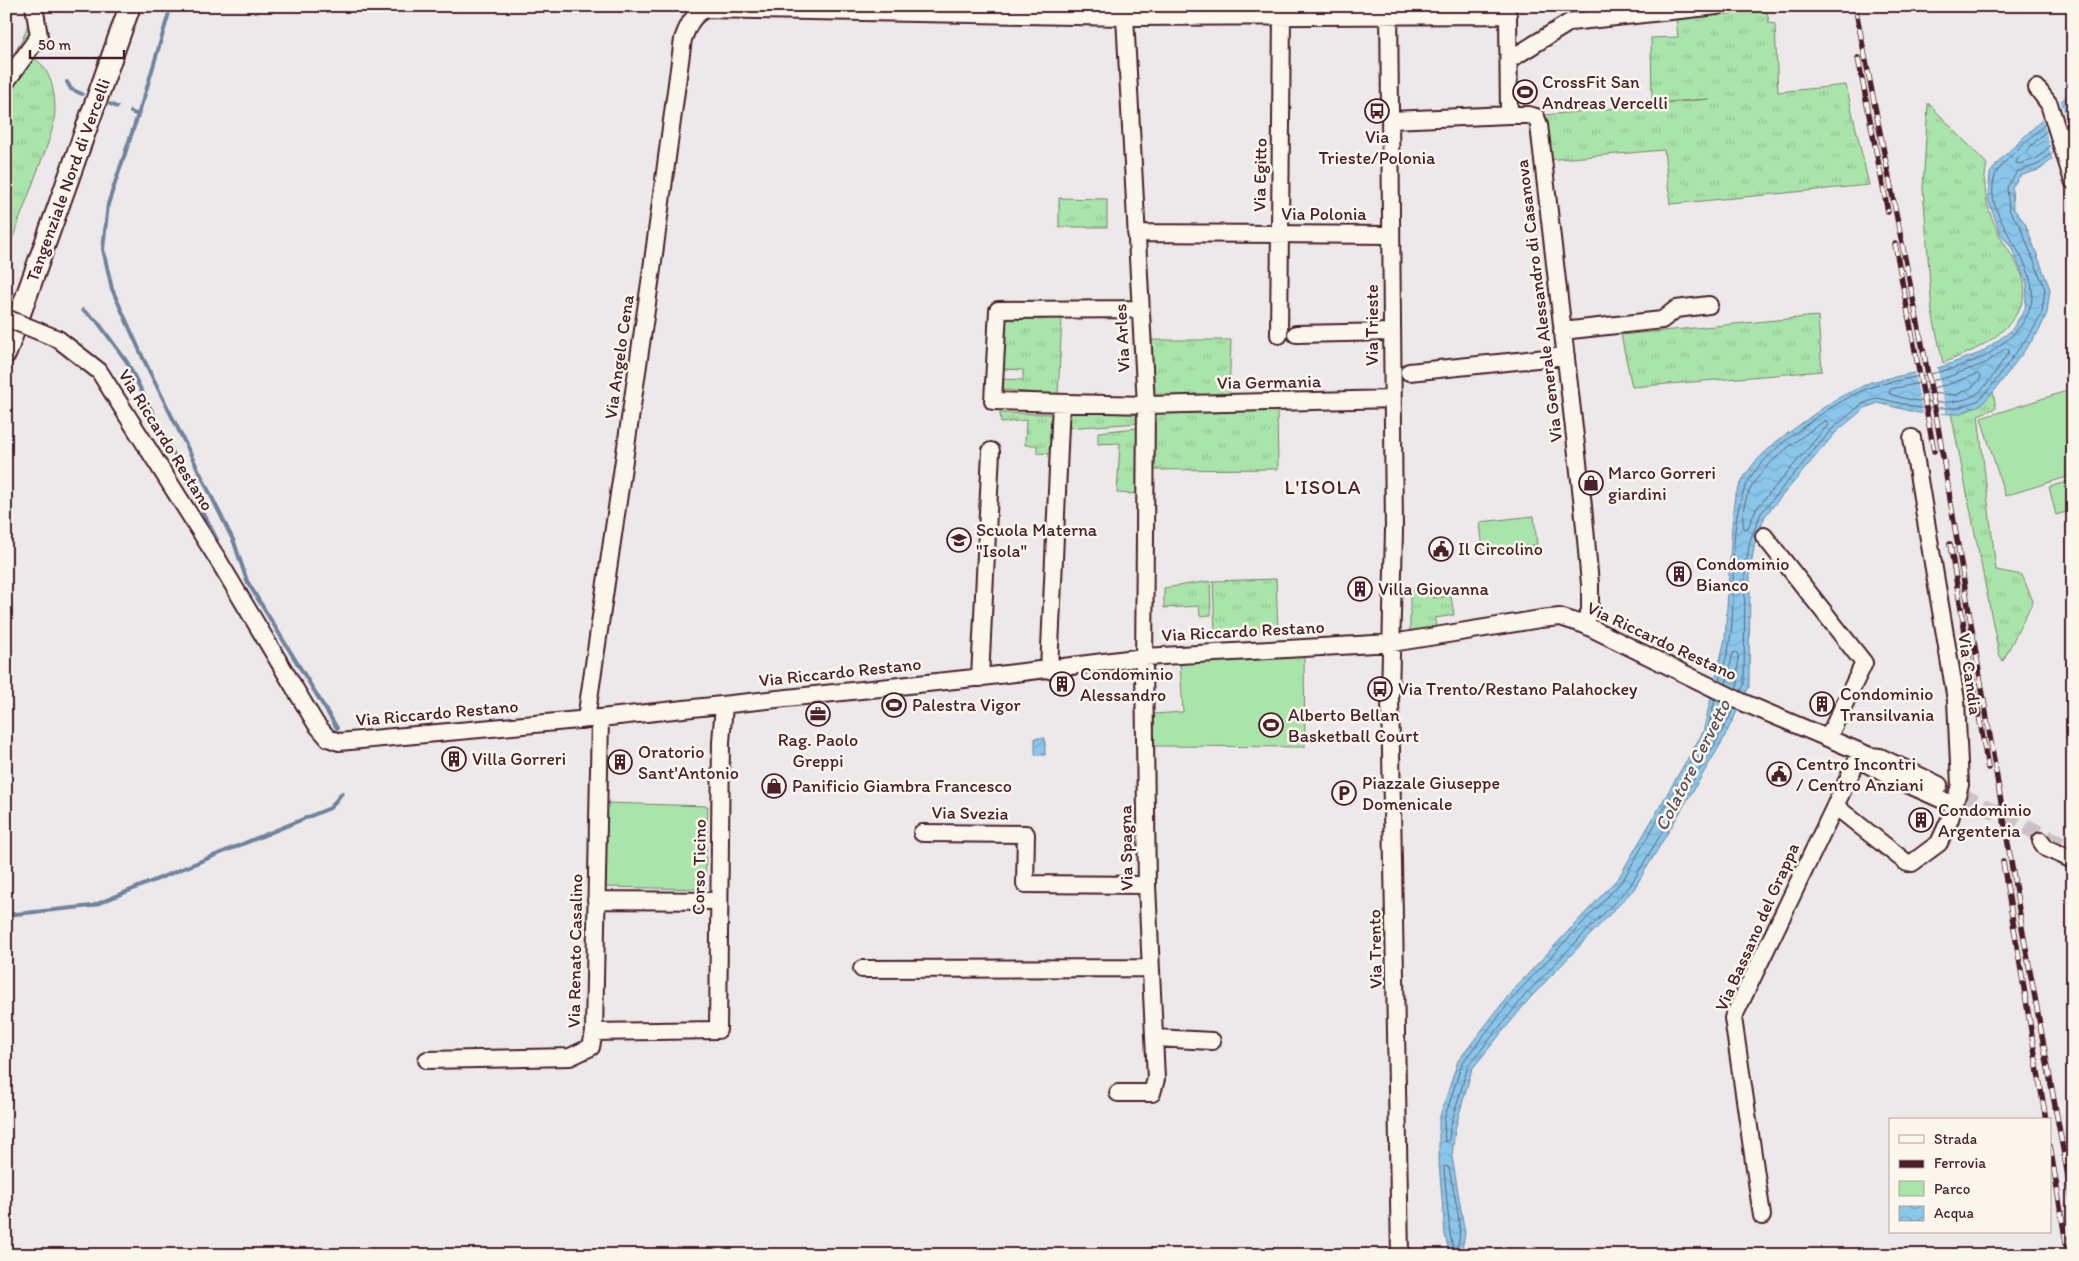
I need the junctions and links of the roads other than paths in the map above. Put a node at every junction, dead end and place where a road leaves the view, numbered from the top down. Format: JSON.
{"nodes":[{"id":1,"x":34,"y":6,"type":"edge"},
{"id":2,"x":130,"y":6,"type":"edge"},
{"id":3,"x":1718,"y":6,"type":"edge"},
{"id":4,"x":1389,"y":11,"type":"edge"},
{"id":5,"x":1614,"y":12,"type":"edge"},
{"id":6,"x":1282,"y":16,"type":"junction"},
{"id":7,"x":1125,"y":17,"type":"junction"},
{"id":8,"x":1509,"y":60,"type":"junction"},
{"id":9,"x":6,"y":82,"type":"edge"},
{"id":10,"x":2037,"y":88,"type":"dead end"},
{"id":11,"x":1509,"y":115,"type":"junction"},
{"id":12,"x":1391,"y":120,"type":"junction"},
{"id":13,"x":2073,"y":181,"type":"edge"},
{"id":14,"x":1136,"y":233,"type":"junction"},
{"id":15,"x":1280,"y":234,"type":"junction"},
{"id":16,"x":1391,"y":235,"type":"junction"},
{"id":17,"x":1709,"y":305,"type":"dead end"},
{"id":18,"x":1140,"y":309,"type":"junction"},
{"id":19,"x":6,"y":318,"type":"edge"},
{"id":20,"x":1562,"y":331,"type":"junction"},
{"id":21,"x":1392,"y":332,"type":"junction"},
{"id":22,"x":1296,"y":334,"type":"dead end"},
{"id":23,"x":1278,"y":335,"type":"dead end"},
{"id":24,"x":6,"y":353,"type":"edge"},
{"id":25,"x":1566,"y":356,"type":"junction"},
{"id":26,"x":1409,"y":372,"type":"dead end"},
{"id":27,"x":1393,"y":399,"type":"junction"},
{"id":28,"x":1061,"y":403,"type":"junction"},
{"id":29,"x":1146,"y":405,"type":"junction"},
{"id":30,"x":1912,"y":438,"type":"dead end"},
{"id":31,"x":991,"y":450,"type":"dead end"},
{"id":32,"x":1764,"y":536,"type":"dead end"},
{"id":33,"x":1585,"y":625,"type":"junction"},
{"id":34,"x":1392,"y":643,"type":"junction"},
{"id":35,"x":1144,"y":657,"type":"junction"},
{"id":36,"x":1049,"y":670,"type":"junction"},
{"id":37,"x":980,"y":678,"type":"junction"},
{"id":38,"x":724,"y":705,"type":"junction"},
{"id":39,"x":593,"y":719,"type":"junction"},
{"id":40,"x":1828,"y":738,"type":"junction"},
{"id":41,"x":1863,"y":753,"type":"junction"},
{"id":42,"x":1939,"y":785,"type":"tunnel mouth"},
{"id":43,"x":1954,"y":805,"type":"junction"},
{"id":44,"x":1835,"y":806,"type":"junction"},
{"id":45,"x":922,"y":832,"type":"dead end"},
{"id":46,"x":2041,"y":841,"type":"dead end"},
{"id":47,"x":2073,"y":860,"type":"edge"},
{"id":48,"x":1147,"y":885,"type":"junction"},
{"id":49,"x":596,"y":900,"type":"junction"},
{"id":50,"x":718,"y":901,"type":"junction"},
{"id":51,"x":1150,"y":968,"type":"junction"},
{"id":52,"x":862,"y":969,"type":"dead end"},
{"id":53,"x":594,"y":1032,"type":"junction"},
{"id":54,"x":1155,"y":1038,"type":"junction"},
{"id":55,"x":1212,"y":1041,"type":"dead end"},
{"id":56,"x":427,"y":1060,"type":"dead end"},
{"id":57,"x":1118,"y":1093,"type":"dead end"},
{"id":58,"x":1762,"y":1216,"type":"dead end"},
{"id":59,"x":1400,"y":1255,"type":"edge"}],
"edges":[{"from":1,"to":9,"type":"street"},
{"from":2,"to":24,"type":"main road","name":"Tangenziale Nord di Vercelli"},
{"from":3,"to":5,"type":"street"},
{"from":4,"to":6,"type":"street"},
{"from":4,"to":8,"type":"street"},
{"from":4,"to":12,"type":"street","name":"Via Trieste"},
{"from":5,"to":8,"type":"street"},
{"from":6,"to":7,"type":"street"},
{"from":6,"to":15,"type":"street","name":"Via Egitto"},
{"from":7,"to":14,"type":"street","name":"Via Arles"},
{"from":7,"to":39,"type":"street","name":"Via Angelo Cena"},
{"from":8,"to":11,"type":"street"},
{"from":10,"to":13,"type":"street"},
{"from":11,"to":12,"type":"street","name":"Via Generale Alessandro di Casanova"},
{"from":11,"to":20,"type":"street","name":"Via Generale Alessandro di Casanova"},
{"from":12,"to":16,"type":"street","name":"Via Trieste"},
{"from":14,"to":15,"type":"street","name":"Via Polonia"},
{"from":14,"to":18,"type":"street","name":"Via Arles"},
{"from":15,"to":16,"type":"street","name":"Via Polonia"},
{"from":15,"to":23,"type":"street","name":"Via Egitto"},
{"from":16,"to":21,"type":"street","name":"Via Trieste"},
{"from":17,"to":20,"type":"street"},
{"from":18,"to":28,"type":"street","name":"Via Germania"},
{"from":18,"to":29,"type":"street","name":"Via Arles"},
{"from":19,"to":39,"type":"street","name":"Via Riccardo Restano","bridge":true},
{"from":20,"to":25,"type":"street","name":"Via Generale Alessandro di Casanova"},
{"from":21,"to":22,"type":"street"},
{"from":21,"to":27,"type":"street","name":"Via Trieste"},
{"from":25,"to":26,"type":"street"},
{"from":25,"to":33,"type":"street","name":"Via Generale Alessandro di Casanova"},
{"from":27,"to":29,"type":"street","name":"Via Germania"},
{"from":27,"to":34,"type":"street","name":"Via Trieste"},
{"from":28,"to":29,"type":"street","name":"Via Germania"},
{"from":28,"to":36,"type":"street"},
{"from":29,"to":35,"type":"street","name":"Via Arles"},
{"from":30,"to":43,"type":"street","name":"Via Candia"},
{"from":31,"to":37,"type":"street"},
{"from":32,"to":40,"type":"street"},
{"from":33,"to":34,"type":"street","name":"Via Riccardo Restano"},
{"from":33,"to":40,"type":"street","name":"Via Riccardo Restano"},
{"from":34,"to":35,"type":"street","name":"Via Riccardo Restano"},
{"from":34,"to":59,"type":"street","name":"Via Trento"},
{"from":35,"to":36,"type":"street","name":"Via Riccardo Restano"},
{"from":35,"to":48,"type":"street","name":"Via Spagna"},
{"from":36,"to":37,"type":"street","name":"Via Riccardo Restano"},
{"from":37,"to":38,"type":"street","name":"Via Riccardo Restano"},
{"from":38,"to":39,"type":"street","name":"Via Riccardo Restano"},
{"from":38,"to":50,"type":"street","name":"Corso Ticino"},
{"from":39,"to":49,"type":"street","name":"Via Renato Casalino"},
{"from":40,"to":41,"type":"street","name":"Via Riccardo Restano"},
{"from":41,"to":42,"type":"street","name":"Via Riccardo Restano"},
{"from":41,"to":43,"type":"street","name":"Via Riccardo Restano"},
{"from":41,"to":44,"type":"street","name":"Via Bassano del Grappa"},
{"from":43,"to":44,"type":"street","name":"Via Candia"},
{"from":44,"to":58,"type":"street","name":"Via Bassano del Grappa"},
{"from":45,"to":48,"type":"street","name":"Via Svezia"},
{"from":46,"to":47,"type":"street"},
{"from":48,"to":51,"type":"street","name":"Via Spagna"},
{"from":49,"to":50,"type":"street"},
{"from":49,"to":53,"type":"street","name":"Via Renato Casalino"},
{"from":50,"to":53,"type":"street","name":"Corso Ticino"},
{"from":51,"to":52,"type":"street"},
{"from":51,"to":54,"type":"street","name":"Via Spagna"},
{"from":53,"to":56,"type":"street","name":"Via Renato Casalino"},
{"from":54,"to":55,"type":"street"},
{"from":54,"to":57,"type":"street","name":"Via Spagna"}]}
